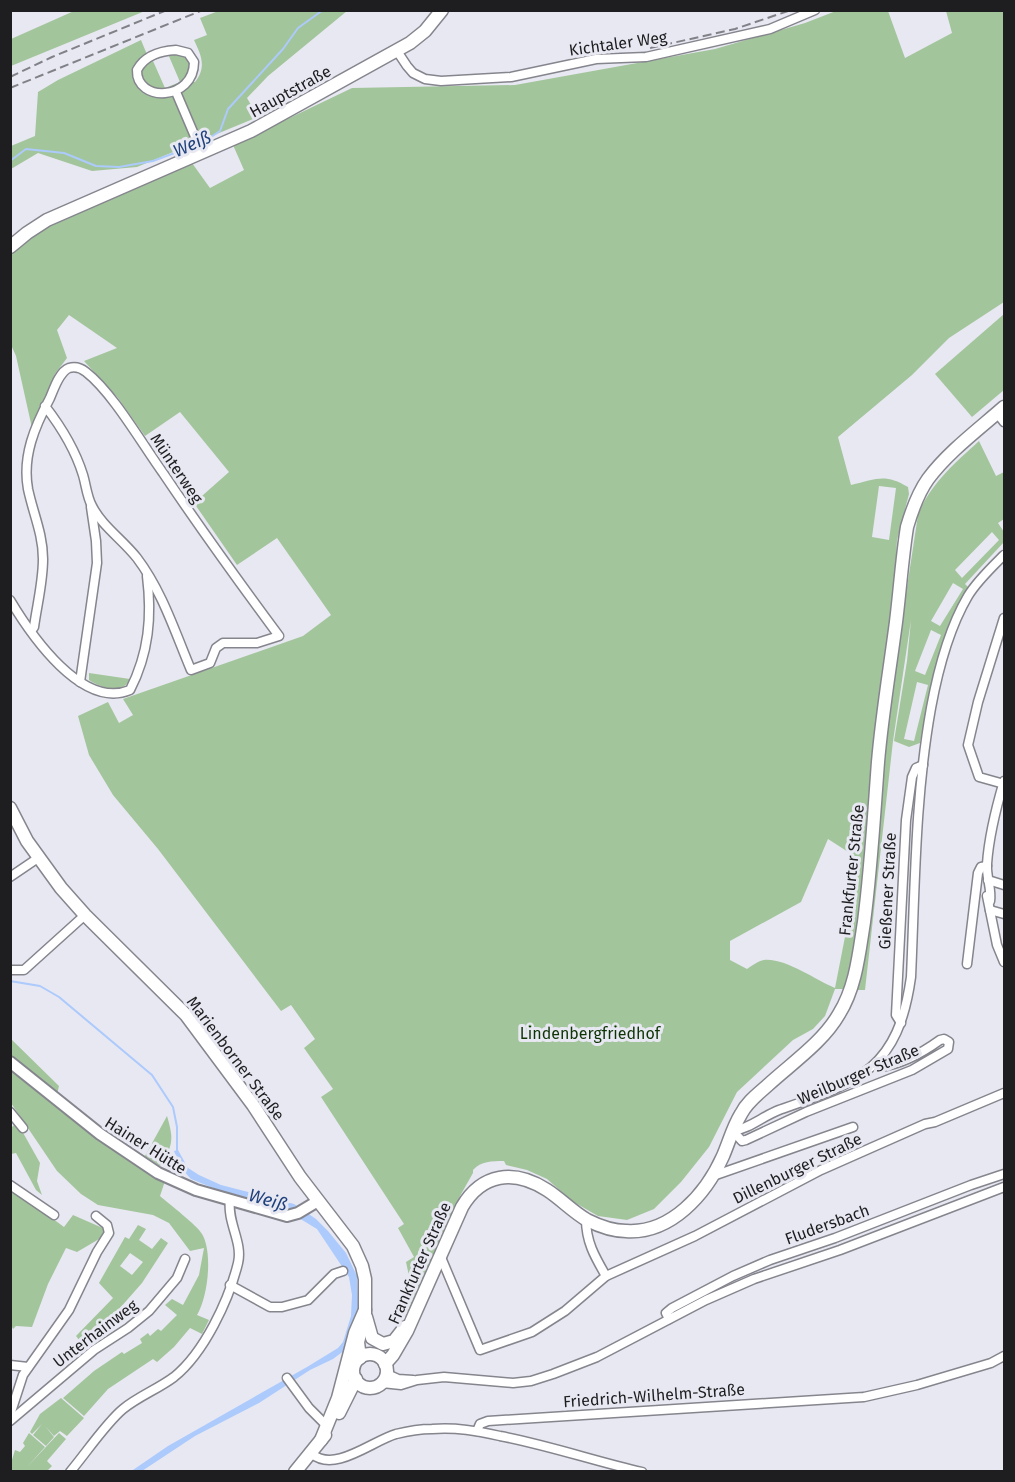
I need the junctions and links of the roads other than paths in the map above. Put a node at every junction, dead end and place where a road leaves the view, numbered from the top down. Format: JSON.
{"nodes":[{"id":1,"x":441,"y":10,"type":"edge"},
{"id":2,"x":815,"y":10,"type":"edge"},
{"id":3,"x":397,"y":51,"type":"junction"},
{"id":4,"x":176,"y":92,"type":"junction"},
{"id":5,"x":200,"y":150,"type":"junction"},
{"id":6,"x":10,"y":247,"type":"edge"},
{"id":7,"x":45,"y":406,"type":"junction"},
{"id":8,"x":1003,"y":412,"type":"edge"},
{"id":9,"x":90,"y":504,"type":"junction"},
{"id":10,"x":1005,"y":555,"type":"edge"},
{"id":11,"x":147,"y":573,"type":"junction"},
{"id":12,"x":10,"y":600,"type":"edge"},
{"id":13,"x":1005,"y":618,"type":"edge"},
{"id":14,"x":31,"y":632,"type":"junction"},
{"id":15,"x":80,"y":682,"type":"junction"},
{"id":16,"x":923,"y":765,"type":"junction"},
{"id":17,"x":1004,"y":783,"type":"edge"},
{"id":18,"x":10,"y":808,"type":"edge"},
{"id":19,"x":38,"y":858,"type":"junction"},
{"id":20,"x":987,"y":866,"type":"junction"},
{"id":21,"x":10,"y":877,"type":"edge"},
{"id":22,"x":988,"y":883,"type":"junction"},
{"id":23,"x":1005,"y":885,"type":"edge"},
{"id":24,"x":990,"y":905,"type":"junction"},
{"id":25,"x":1005,"y":914,"type":"edge"},
{"id":26,"x":85,"y":915,"type":"junction"},
{"id":27,"x":1005,"y":962,"type":"edge"},
{"id":28,"x":967,"y":964,"type":"dead end"},
{"id":29,"x":12,"y":971,"type":"edge"},
{"id":30,"x":901,"y":1023,"type":"junction"},
{"id":31,"x":10,"y":1062,"type":"edge"},
{"id":32,"x":876,"y":1064,"type":"junction"},
{"id":33,"x":1005,"y":1093,"type":"edge"},
{"id":34,"x":10,"y":1112,"type":"edge"},
{"id":35,"x":853,"y":1127,"type":"dead end"},
{"id":36,"x":23,"y":1128,"type":"dead end"},
{"id":37,"x":733,"y":1131,"type":"junction"},
{"id":38,"x":1005,"y":1174,"type":"edge"},
{"id":39,"x":713,"y":1176,"type":"junction"},
{"id":40,"x":10,"y":1185,"type":"edge"},
{"id":41,"x":1005,"y":1187,"type":"edge"},
{"id":42,"x":230,"y":1200,"type":"junction"},
{"id":43,"x":318,"y":1201,"type":"junction"},
{"id":44,"x":54,"y":1215,"type":"dead end"},
{"id":45,"x":96,"y":1216,"type":"dead end"},
{"id":46,"x":586,"y":1219,"type":"junction"},
{"id":47,"x":440,"y":1256,"type":"junction"},
{"id":48,"x":185,"y":1259,"type":"dead end"},
{"id":49,"x":343,"y":1271,"type":"dead end"},
{"id":50,"x":606,"y":1276,"type":"junction"},
{"id":51,"x":230,"y":1285,"type":"junction"},
{"id":52,"x":665,"y":1315,"type":"junction"},
{"id":53,"x":364,"y":1316,"type":"junction"},
{"id":54,"x":413,"y":1317,"type":"junction"},
{"id":55,"x":1005,"y":1356,"type":"edge"},
{"id":56,"x":10,"y":1365,"type":"edge"},
{"id":57,"x":377,"y":1365,"type":"junction"},
{"id":58,"x":28,"y":1367,"type":"junction"},
{"id":59,"x":290,"y":1381,"type":"dead end"},
{"id":60,"x":363,"y":1385,"type":"junction"},
{"id":61,"x":10,"y":1415,"type":"edge"},
{"id":62,"x":10,"y":1421,"type":"edge"},
{"id":63,"x":326,"y":1425,"type":"junction"},
{"id":64,"x":477,"y":1431,"type":"junction"},
{"id":65,"x":321,"y":1440,"type":"junction"},
{"id":66,"x":312,"y":1454,"type":"junction"},
{"id":67,"x":70,"y":1472,"type":"edge"},
{"id":68,"x":295,"y":1472,"type":"edge"},
{"id":69,"x":642,"y":1472,"type":"edge"}],
"edges":[{"from":1,"to":3,"type":"main road","name":"Hauptstraße"},
{"from":2,"to":3,"type":"street","name":"Kichtaler Weg"},
{"from":3,"to":5,"type":"main road","name":"Hauptstraße"},
{"from":4,"to":4,"type":"street"},
{"from":4,"to":5,"type":"street"},
{"from":5,"to":6,"type":"main road"},
{"from":7,"to":9,"type":"street"},
{"from":7,"to":11,"type":"street","name":"Münterweg"},
{"from":7,"to":14,"type":"street"},
{"from":8,"to":37,"type":"main road","name":"Frankfurter Straße"},
{"from":9,"to":11,"type":"street"},
{"from":9,"to":15,"type":"street"},
{"from":10,"to":16,"type":"street","name":"Gießener Straße"},
{"from":11,"to":15,"type":"street"},
{"from":12,"to":14,"type":"street"},
{"from":13,"to":17,"type":"street"},
{"from":14,"to":15,"type":"street"},
{"from":16,"to":30,"type":"street","name":"Gießener Straße"},
{"from":16,"to":30,"type":"street","name":"Gießener Straße"},
{"from":17,"to":20,"type":"street"},
{"from":18,"to":19,"type":"main road","name":"Marienborner Straße"},
{"from":19,"to":21,"type":"street"},
{"from":19,"to":26,"type":"main road","name":"Marienborner Straße"},
{"from":20,"to":22,"type":"street"},
{"from":20,"to":28,"type":"street"},
{"from":22,"to":23,"type":"street"},
{"from":22,"to":24,"type":"street"},
{"from":24,"to":25,"type":"street"},
{"from":24,"to":27,"type":"street"},
{"from":26,"to":29,"type":"street"},
{"from":26,"to":43,"type":"main road","name":"Marienborner Straße"},
{"from":30,"to":32,"type":"street","name":"Gießener Straße"},
{"from":31,"to":42,"type":"street","name":"Hainer Hütte"},
{"from":32,"to":37,"type":"street","name":"Gießener Straße"},
{"from":32,"to":37,"type":"street","name":"Weilburger Straße"},
{"from":33,"to":50,"type":"street","name":"Dillenburger Straße"},
{"from":34,"to":36,"type":"street"},
{"from":35,"to":39,"type":"street"},
{"from":37,"to":39,"type":"main road","name":"Frankfurter Straße"},
{"from":38,"to":52,"type":"street","name":"Fludersbach"},
{"from":39,"to":46,"type":"main road","name":"Frankfurter Straße"},
{"from":40,"to":44,"type":"street"},
{"from":41,"to":52,"type":"street","name":"Fludersbach"},
{"from":42,"to":43,"type":"street","name":"Hainer Hütte"},
{"from":42,"to":51,"type":"street"},
{"from":43,"to":53,"type":"main road","name":"Marienborner Straße"},
{"from":45,"to":58,"type":"street"},
{"from":46,"to":47,"type":"main road","name":"Frankfurter Straße"},
{"from":46,"to":50,"type":"street"},
{"from":47,"to":50,"type":"street"},
{"from":47,"to":54,"type":"main road","name":"Frankfurter Straße"},
{"from":48,"to":62,"type":"street","name":"Unterhainweg"},
{"from":49,"to":51,"type":"street"},
{"from":51,"to":67,"type":"street"},
{"from":52,"to":57,"type":"street","name":"Fludersbach"},
{"from":53,"to":54,"type":"main road"},
{"from":53,"to":57,"type":"main road","name":"Marienborner Straße"},
{"from":53,"to":63,"type":"main road"},
{"from":54,"to":57,"type":"main road","name":"Frankfurter Straße"},
{"from":55,"to":64,"type":"street","name":"Friedrich-Wilhelm-Straße"},
{"from":56,"to":58,"type":"street"},
{"from":57,"to":60,"type":"main road"},
{"from":57,"to":60,"type":"main road"},
{"from":58,"to":61,"type":"street"},
{"from":59,"to":63,"type":"street"},
{"from":60,"to":65,"type":"main road"},
{"from":63,"to":65,"type":"main road"},
{"from":64,"to":66,"type":"street","name":"Friedrich-Wilhelm-Straße"},
{"from":64,"to":69,"type":"street"},
{"from":65,"to":66,"type":"main road"},
{"from":66,"to":68,"type":"main road"}]}
